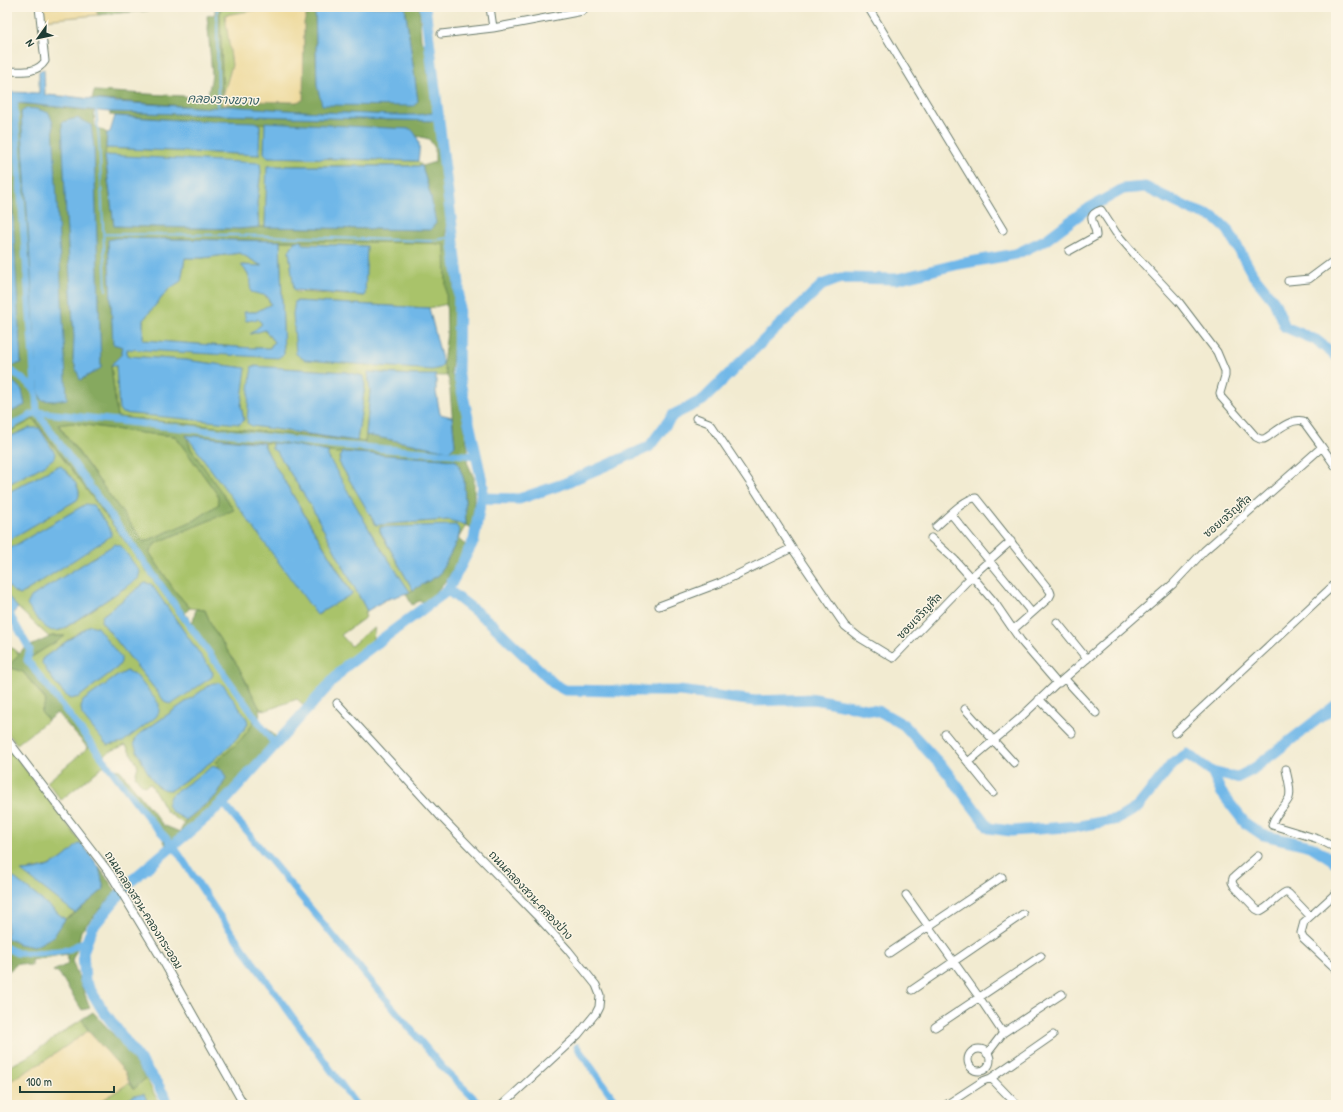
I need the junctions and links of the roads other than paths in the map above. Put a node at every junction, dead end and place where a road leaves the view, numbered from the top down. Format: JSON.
{"nodes":[{"id":1,"x":39,"y":7,"type":"edge"},
{"id":2,"x":490,"y":7,"type":"edge"},
{"id":3,"x":868,"y":7,"type":"edge"},
{"id":4,"x":583,"y":11,"type":"dead end"},
{"id":5,"x":493,"y":28,"type":"junction"},
{"id":6,"x":441,"y":34,"type":"dead end"},
{"id":7,"x":7,"y":71,"type":"edge"},
{"id":8,"x":1003,"y":230,"type":"dead end"},
{"id":9,"x":1069,"y":251,"type":"dead end"},
{"id":10,"x":1336,"y":259,"type":"edge"},
{"id":11,"x":1288,"y":281,"type":"dead end"},
{"id":12,"x":696,"y":418,"type":"dead end"},
{"id":13,"x":1322,"y":446,"type":"junction"},
{"id":14,"x":1336,"y":467,"type":"edge"},
{"id":15,"x":951,"y":514,"type":"junction"},
{"id":16,"x":936,"y":527,"type":"dead end"},
{"id":17,"x":931,"y":538,"type":"dead end"},
{"id":18,"x":1010,"y":541,"type":"junction"},
{"id":19,"x":792,"y":548,"type":"junction"},
{"id":20,"x":989,"y":560,"type":"junction"},
{"id":21,"x":972,"y":577,"type":"junction"},
{"id":22,"x":1336,"y":583,"type":"edge"},
{"id":23,"x":659,"y":606,"type":"dead end"},
{"id":24,"x":1032,"y":613,"type":"junction"},
{"id":25,"x":1057,"y":622,"type":"dead end"},
{"id":26,"x":1014,"y":629,"type":"junction"},
{"id":27,"x":1087,"y":659,"type":"junction"},
{"id":28,"x":1065,"y":679,"type":"junction"},
{"id":29,"x":1057,"y":683,"type":"junction"},
{"id":30,"x":1039,"y":700,"type":"junction"},
{"id":31,"x":338,"y":703,"type":"dead end"},
{"id":32,"x":965,"y":709,"type":"dead end"},
{"id":33,"x":1096,"y":713,"type":"dead end"},
{"id":34,"x":1072,"y":733,"type":"dead end"},
{"id":35,"x":945,"y":734,"type":"dead end"},
{"id":36,"x":1175,"y":734,"type":"dead end"},
{"id":37,"x":7,"y":739,"type":"edge"},
{"id":38,"x":993,"y":741,"type":"junction"},
{"id":39,"x":968,"y":762,"type":"junction"},
{"id":40,"x":1014,"y":763,"type":"dead end"},
{"id":41,"x":1286,"y":769,"type":"dead end"},
{"id":42,"x":993,"y":792,"type":"dead end"},
{"id":43,"x":1336,"y":848,"type":"edge"},
{"id":44,"x":1258,"y":856,"type":"dead end"},
{"id":45,"x":1002,"y":876,"type":"dead end"},
{"id":46,"x":1336,"y":893,"type":"edge"},
{"id":47,"x":906,"y":895,"type":"dead end"},
{"id":48,"x":1023,"y":914,"type":"dead end"},
{"id":49,"x":1310,"y":916,"type":"junction"},
{"id":50,"x":929,"y":927,"type":"junction"},
{"id":51,"x":889,"y":953,"type":"dead end"},
{"id":52,"x":1041,"y":956,"type":"dead end"},
{"id":53,"x":953,"y":961,"type":"junction"},
{"id":54,"x":1336,"y":969,"type":"edge"},
{"id":55,"x":912,"y":990,"type":"dead end"},
{"id":56,"x":1062,"y":994,"type":"dead end"},
{"id":57,"x":979,"y":997,"type":"junction"},
{"id":58,"x":935,"y":1027,"type":"dead end"},
{"id":59,"x":1002,"y":1033,"type":"junction"},
{"id":60,"x":1053,"y":1036,"type":"dead end"},
{"id":61,"x":987,"y":1054,"type":"junction"},
{"id":62,"x":984,"y":1069,"type":"junction"},
{"id":63,"x":989,"y":1078,"type":"junction"},
{"id":64,"x":244,"y":1105,"type":"edge"},
{"id":65,"x":502,"y":1105,"type":"edge"},
{"id":66,"x":946,"y":1105,"type":"edge"},
{"id":67,"x":1017,"y":1105,"type":"edge"}],
"edges":[{"from":1,"to":7,"type":"street"},
{"from":2,"to":5,"type":"street"},
{"from":3,"to":8,"type":"street"},
{"from":4,"to":5,"type":"street"},
{"from":5,"to":6,"type":"street"},
{"from":9,"to":13,"type":"street"},
{"from":10,"to":11,"type":"street"},
{"from":12,"to":19,"type":"street","name":"ซอยเจริญศีล"},
{"from":13,"to":14,"type":"street"},
{"from":13,"to":27,"type":"street","name":"ซอยเจริญศีล"},
{"from":15,"to":16,"type":"street"},
{"from":15,"to":18,"type":"street"},
{"from":15,"to":20,"type":"street"},
{"from":17,"to":21,"type":"street"},
{"from":18,"to":20,"type":"street"},
{"from":18,"to":24,"type":"street"},
{"from":19,"to":21,"type":"street","name":"ซอยเจริญศีล"},
{"from":19,"to":23,"type":"street"},
{"from":20,"to":21,"type":"street"},
{"from":20,"to":24,"type":"street"},
{"from":21,"to":26,"type":"street"},
{"from":22,"to":36,"type":"street"},
{"from":24,"to":26,"type":"street"},
{"from":25,"to":27,"type":"street"},
{"from":26,"to":29,"type":"street"},
{"from":27,"to":28,"type":"street","name":"ซอยเจริญศีล"},
{"from":28,"to":29,"type":"street","name":"ซอยเจริญศีล"},
{"from":28,"to":33,"type":"street"},
{"from":29,"to":30,"type":"street","name":"ซอยเจริญศีล"},
{"from":30,"to":34,"type":"street"},
{"from":30,"to":38,"type":"street","name":"ซอยเจริญศีล"},
{"from":31,"to":65,"type":"street","name":"ถนนคลองสวน-คลองป่าง"},
{"from":32,"to":38,"type":"street"},
{"from":35,"to":39,"type":"street"},
{"from":37,"to":64,"type":"street","name":"ถนนคลองสวน-คลองกระออม"},
{"from":38,"to":39,"type":"street","name":"ซอยเจริญศีล"},
{"from":38,"to":40,"type":"street"},
{"from":39,"to":42,"type":"street"},
{"from":41,"to":43,"type":"street"},
{"from":44,"to":49,"type":"street"},
{"from":45,"to":50,"type":"street"},
{"from":46,"to":49,"type":"street"},
{"from":47,"to":50,"type":"street"},
{"from":48,"to":53,"type":"street"},
{"from":49,"to":54,"type":"street"},
{"from":50,"to":51,"type":"street"},
{"from":50,"to":53,"type":"street"},
{"from":52,"to":57,"type":"street"},
{"from":53,"to":55,"type":"street"},
{"from":53,"to":57,"type":"street"},
{"from":56,"to":59,"type":"street"},
{"from":57,"to":58,"type":"street"},
{"from":57,"to":59,"type":"street"},
{"from":59,"to":61,"type":"street"},
{"from":60,"to":63,"type":"street"},
{"from":61,"to":62,"type":"street"},
{"from":61,"to":62,"type":"street"},
{"from":62,"to":63,"type":"street"},
{"from":63,"to":66,"type":"street"},
{"from":63,"to":67,"type":"street"}]}
